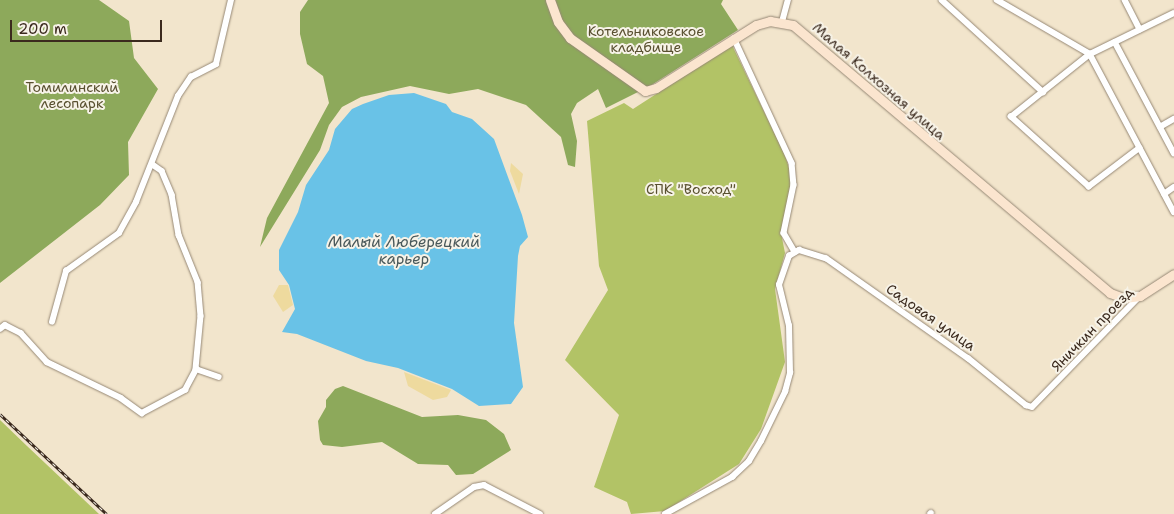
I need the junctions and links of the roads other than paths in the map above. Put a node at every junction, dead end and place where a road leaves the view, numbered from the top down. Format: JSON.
{"nodes":[{"id":1,"x":232,"y":0,"type":"edge"},
{"id":2,"x":550,"y":0,"type":"edge"},
{"id":3,"x":788,"y":0,"type":"edge"},
{"id":4,"x":942,"y":0,"type":"edge"},
{"id":5,"x":997,"y":0,"type":"edge"},
{"id":6,"x":1125,"y":0,"type":"edge"},
{"id":7,"x":1174,"y":13,"type":"edge"},
{"id":8,"x":782,"y":22,"type":"junction"},
{"id":9,"x":1140,"y":29,"type":"junction"},
{"id":10,"x":734,"y":38,"type":"junction"},
{"id":11,"x":1115,"y":42,"type":"junction"},
{"id":12,"x":1090,"y":54,"type":"junction"},
{"id":13,"x":1042,"y":92,"type":"junction"},
{"id":14,"x":1174,"y":118,"type":"edge"},
{"id":15,"x":1160,"y":127,"type":"junction"},
{"id":16,"x":1140,"y":148,"type":"junction"},
{"id":17,"x":1174,"y":153,"type":"edge"},
{"id":18,"x":152,"y":164,"type":"junction"},
{"id":19,"x":1174,"y":187,"type":"edge"},
{"id":20,"x":1164,"y":194,"type":"junction"},
{"id":21,"x":1174,"y":212,"type":"edge"},
{"id":22,"x":794,"y":252,"type":"junction"},
{"id":23,"x":1174,"y":274,"type":"edge"},
{"id":24,"x":1140,"y":296,"type":"junction"},
{"id":25,"x":52,"y":322,"type":"dead end"},
{"id":26,"x":0,"y":329,"type":"edge"},
{"id":27,"x":196,"y":369,"type":"junction"},
{"id":28,"x":219,"y":377,"type":"dead end"},
{"id":29,"x":1032,"y":407,"type":"joint"},
{"id":30,"x":435,"y":514,"type":"edge"},
{"id":31,"x":540,"y":514,"type":"edge"},
{"id":32,"x":665,"y":514,"type":"edge"}],
"edges":[{"from":1,"to":18,"type":"street"},
{"from":2,"to":10,"type":"street"},
{"from":3,"to":8,"type":"street"},
{"from":4,"to":13,"type":"street"},
{"from":5,"to":12,"type":"street"},
{"from":6,"to":9,"type":"street"},
{"from":7,"to":9,"type":"street"},
{"from":8,"to":10,"type":"street"},
{"from":8,"to":24,"type":"street","name":"Малая Колхозная улица"},
{"from":9,"to":11,"type":"street"},
{"from":10,"to":22,"type":"street"},
{"from":11,"to":12,"type":"street"},
{"from":11,"to":15,"type":"street"},
{"from":12,"to":13,"type":"street"},
{"from":12,"to":16,"type":"street"},
{"from":13,"to":16,"type":"street"},
{"from":14,"to":15,"type":"street"},
{"from":15,"to":17,"type":"street"},
{"from":16,"to":20,"type":"street"},
{"from":18,"to":25,"type":"street"},
{"from":18,"to":27,"type":"street"},
{"from":19,"to":20,"type":"street"},
{"from":20,"to":21,"type":"street"},
{"from":22,"to":29,"type":"street","name":"Садовая улица"},
{"from":22,"to":32,"type":"street"},
{"from":23,"to":24,"type":"street","name":"Яничкин проезд"},
{"from":24,"to":29,"type":"street","name":"Яничкин проезд"},
{"from":26,"to":27,"type":"street"},
{"from":27,"to":28,"type":"street"},
{"from":30,"to":31,"type":"street"}]}
